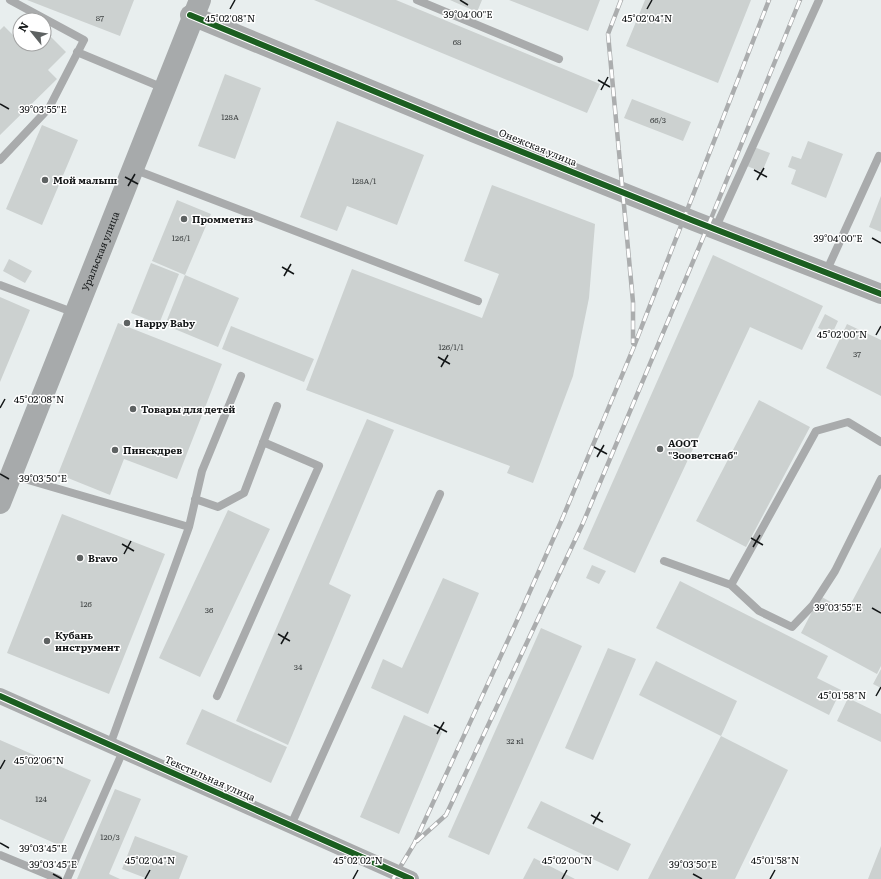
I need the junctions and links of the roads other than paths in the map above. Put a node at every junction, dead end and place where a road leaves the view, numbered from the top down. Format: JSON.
{"nodes":[{"id":1,"x":10,"y":0,"type":"edge"},
{"id":2,"x":417,"y":0,"type":"edge"},
{"id":3,"x":820,"y":0,"type":"edge"},
{"id":4,"x":195,"y":8,"type":"edge"},
{"id":5,"x":77,"y":52,"type":"junction"},
{"id":6,"x":559,"y":59,"type":"dead end"},
{"id":7,"x":161,"y":87,"type":"junction"},
{"id":8,"x":881,"y":157,"type":"edge"},
{"id":9,"x":0,"y":160,"type":"edge"},
{"id":10,"x":133,"y":169,"type":"junction"},
{"id":11,"x":715,"y":229,"type":"junction"},
{"id":12,"x":826,"y":272,"type":"junction"},
{"id":13,"x":0,"y":285,"type":"edge"},
{"id":14,"x":881,"y":294,"type":"edge"},
{"id":15,"x":478,"y":301,"type":"dead end"},
{"id":16,"x":74,"y":313,"type":"junction"},
{"id":17,"x":241,"y":376,"type":"dead end"},
{"id":18,"x":277,"y":406,"type":"dead end"},
{"id":19,"x":263,"y":442,"type":"junction"},
{"id":20,"x":881,"y":442,"type":"edge"},
{"id":21,"x":881,"y":479,"type":"edge"},
{"id":22,"x":6,"y":483,"type":"edge"},
{"id":23,"x":440,"y":494,"type":"dead end"},
{"id":24,"x":195,"y":499,"type":"junction"},
{"id":25,"x":0,"y":503,"type":"edge"},
{"id":26,"x":189,"y":527,"type":"junction"},
{"id":27,"x":664,"y":561,"type":"dead end"},
{"id":28,"x":731,"y":586,"type":"junction"},
{"id":29,"x":0,"y":696,"type":"edge"},
{"id":30,"x":217,"y":696,"type":"dead end"},
{"id":31,"x":116,"y":748,"type":"junction"},
{"id":32,"x":291,"y":825,"type":"junction"},
{"id":33,"x":0,"y":854,"type":"edge"},
{"id":34,"x":58,"y":879,"type":"edge"},
{"id":35,"x":67,"y":879,"type":"edge"},
{"id":36,"x":411,"y":879,"type":"edge"}],
"edges":[{"from":1,"to":5,"type":"lane"},
{"from":2,"to":6,"type":"lane"},
{"from":3,"to":11,"type":"lane"},
{"from":4,"to":7,"type":"main road","name":"Уральская улица"},
{"from":4,"to":10,"type":"main road","name":"Уральская улица"},
{"from":4,"to":11,"type":"street","name":"Онежская улица"},
{"from":5,"to":7,"type":"lane"},
{"from":5,"to":9,"type":"lane"},
{"from":7,"to":16,"type":"main road","name":"Уральская улица"},
{"from":8,"to":12,"type":"lane"},
{"from":10,"to":15,"type":"lane"},
{"from":10,"to":16,"type":"main road","name":"Уральская улица"},
{"from":11,"to":12,"type":"street","name":"Онежская улица"},
{"from":12,"to":14,"type":"street","name":"Онежская улица"},
{"from":13,"to":16,"type":"lane"},
{"from":16,"to":22,"type":"main road","name":"Уральская улица"},
{"from":17,"to":24,"type":"lane"},
{"from":18,"to":19,"type":"lane"},
{"from":19,"to":24,"type":"lane"},
{"from":19,"to":30,"type":"lane"},
{"from":20,"to":28,"type":"lane"},
{"from":21,"to":28,"type":"lane"},
{"from":22,"to":25,"type":"main road","name":"Уральская улица"},
{"from":22,"to":26,"type":"lane"},
{"from":23,"to":32,"type":"lane"},
{"from":24,"to":26,"type":"lane"},
{"from":26,"to":31,"type":"lane"},
{"from":27,"to":28,"type":"lane"},
{"from":29,"to":31,"type":"street","name":"Текстильная улица"},
{"from":31,"to":32,"type":"street","name":"Текстильная улица"},
{"from":31,"to":35,"type":"lane"},
{"from":32,"to":36,"type":"street","name":"Текстильная улица"},
{"from":33,"to":34,"type":"lane"}]}
